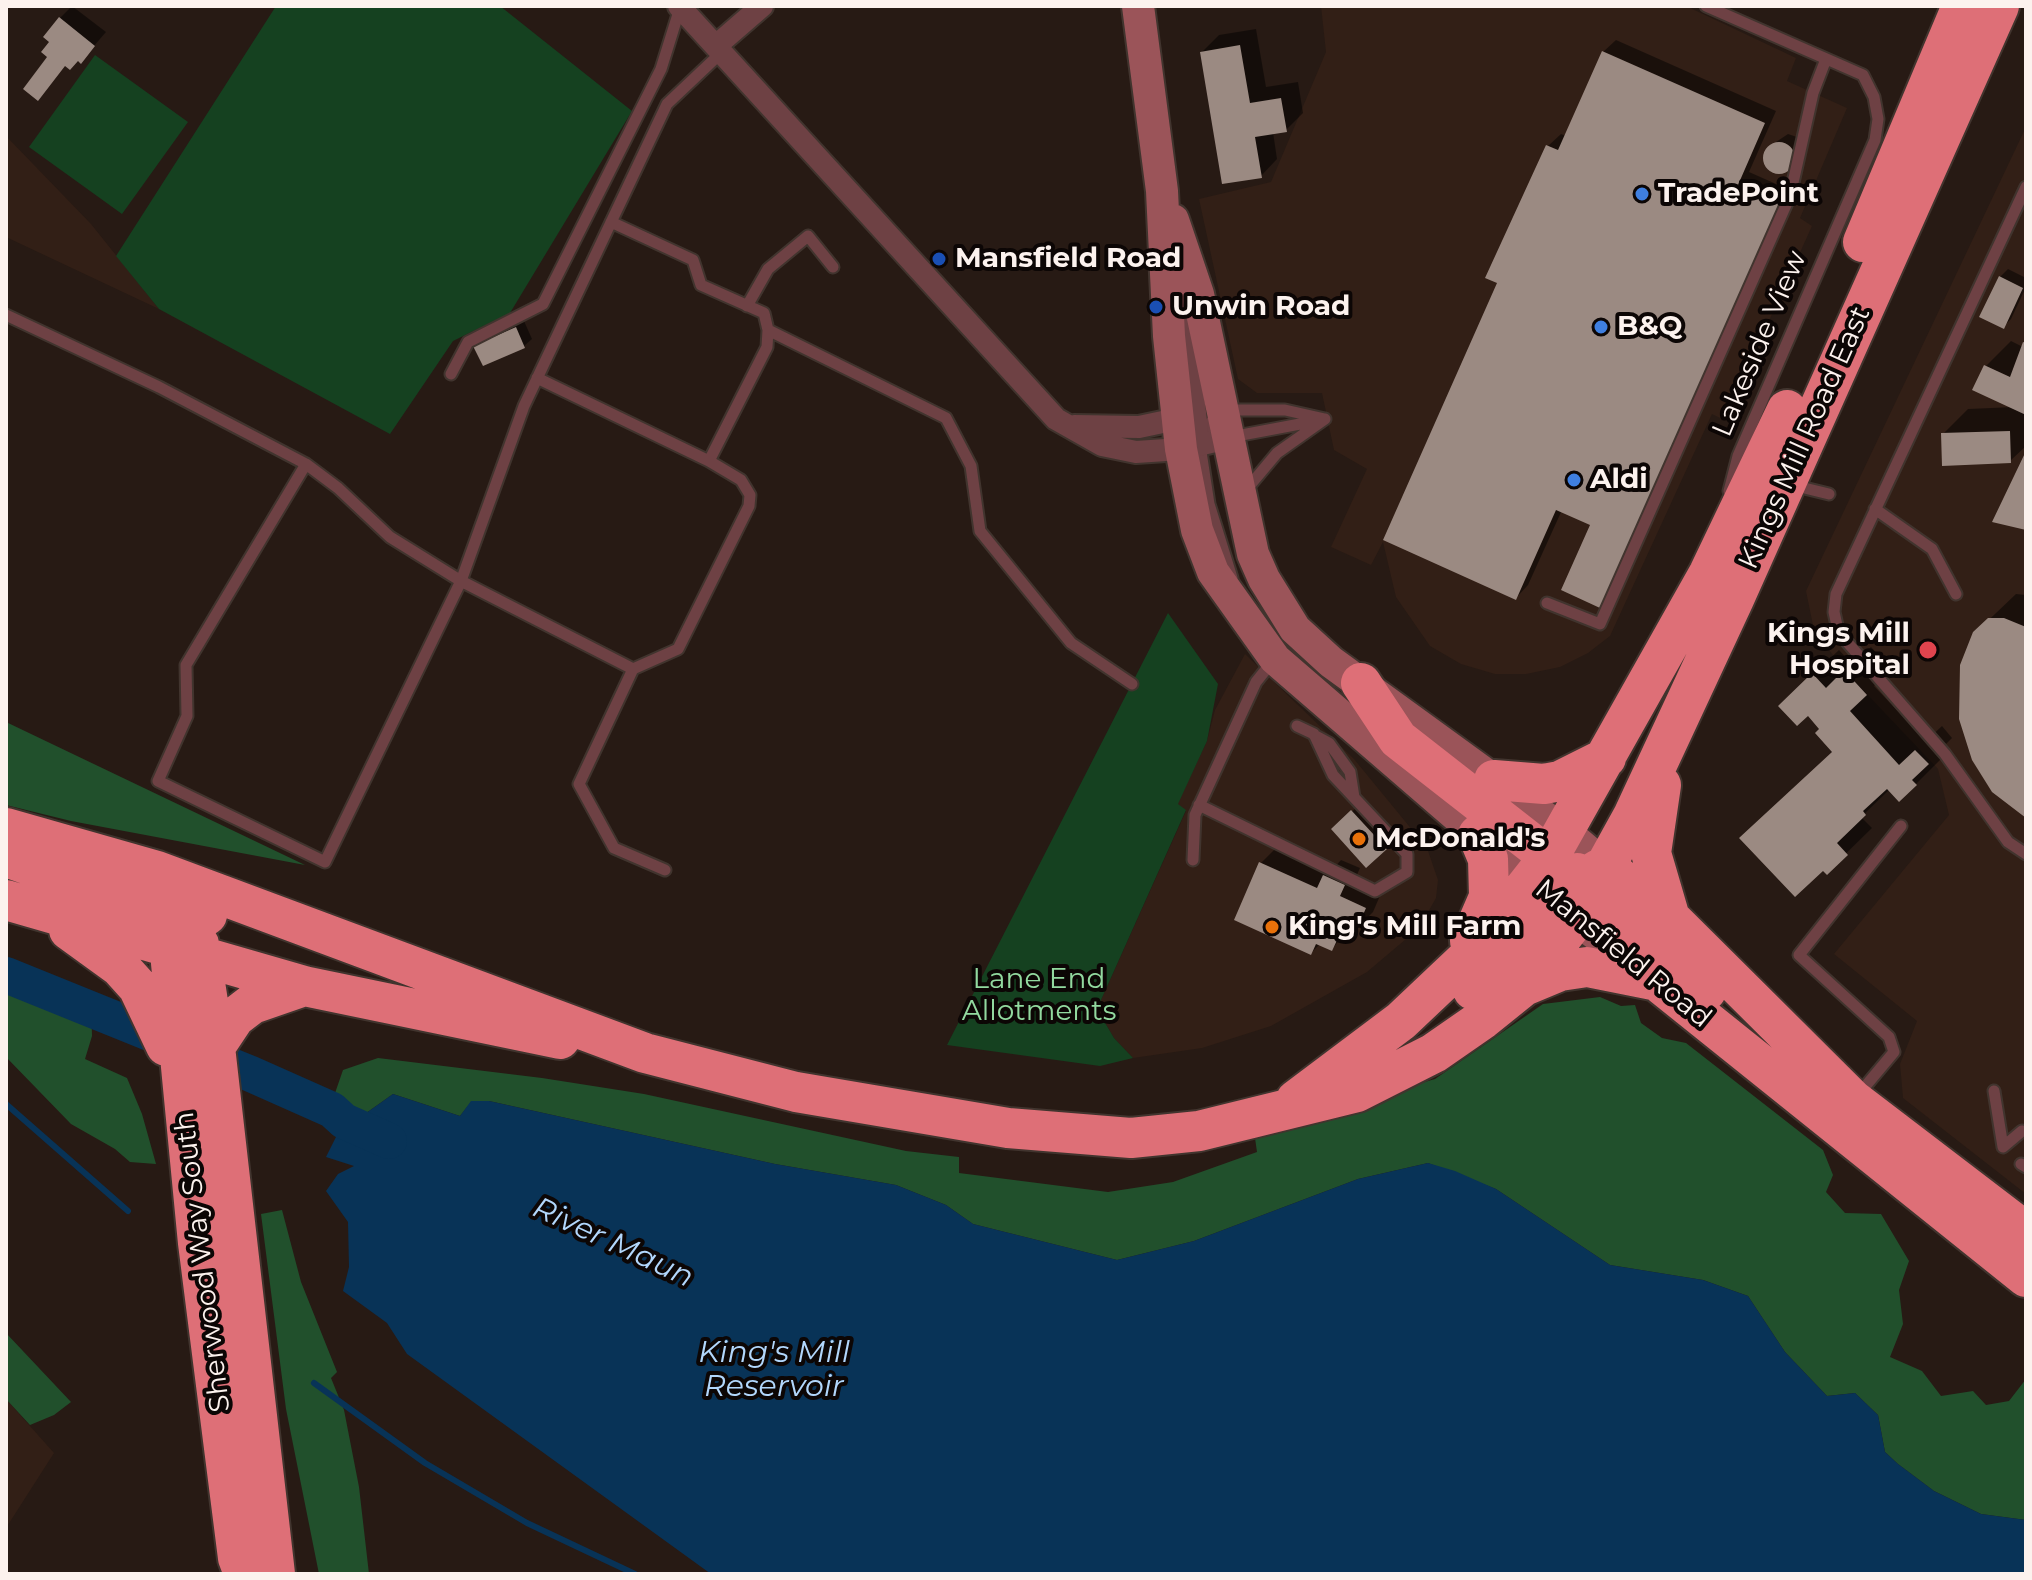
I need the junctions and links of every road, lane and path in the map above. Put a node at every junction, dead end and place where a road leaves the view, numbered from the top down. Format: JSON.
{"nodes":[{"id":1,"x":762,"y":6,"type":"edge"},
{"id":2,"x":1138,"y":6,"type":"edge"},
{"id":3,"x":1706,"y":6,"type":"edge"},
{"id":4,"x":1962,"y":6,"type":"edge"},
{"id":5,"x":1999,"y":6,"type":"edge"},
{"id":6,"x":680,"y":7,"type":"edge"},
{"id":7,"x":720,"y":48,"type":"junction"},
{"id":8,"x":1826,"y":59,"type":"junction"},
{"id":9,"x":2026,"y":187,"type":"edge"},
{"id":10,"x":1162,"y":191,"type":"junction"},
{"id":11,"x":611,"y":222,"type":"junction"},
{"id":12,"x":833,"y":267,"type":"dead end"},
{"id":13,"x":747,"y":306,"type":"junction"},
{"id":14,"x":6,"y":315,"type":"edge"},
{"id":15,"x":768,"y":330,"type":"junction"},
{"id":16,"x":451,"y":374,"type":"dead end"},
{"id":17,"x":537,"y":378,"type":"junction"},
{"id":18,"x":1325,"y":419,"type":"junction"},
{"id":19,"x":1065,"y":426,"type":"junction"},
{"id":20,"x":1201,"y":429,"type":"junction"},
{"id":21,"x":709,"y":461,"type":"junction"},
{"id":22,"x":306,"y":464,"type":"junction"},
{"id":23,"x":1784,"y":482,"type":"junction"},
{"id":24,"x":1829,"y":494,"type":"dead end"},
{"id":25,"x":1727,"y":500,"type":"dead end"},
{"id":26,"x":1239,"y":501,"type":"junction"},
{"id":27,"x":1875,"y":509,"type":"junction"},
{"id":28,"x":1723,"y":515,"type":"dead end"},
{"id":29,"x":461,"y":581,"type":"junction"},
{"id":30,"x":1722,"y":586,"type":"junction"},
{"id":31,"x":1956,"y":594,"type":"dead end"},
{"id":32,"x":1547,"y":603,"type":"dead end"},
{"id":33,"x":1285,"y":644,"type":"junction"},
{"id":34,"x":633,"y":669,"type":"junction"},
{"id":35,"x":1361,"y":683,"type":"junction"},
{"id":36,"x":1132,"y":684,"type":"dead end"},
{"id":37,"x":1297,"y":726,"type":"dead end"},
{"id":38,"x":1667,"y":740,"type":"junction"},
{"id":39,"x":1606,"y":758,"type":"junction"},
{"id":40,"x":1494,"y":780,"type":"junction"},
{"id":41,"x":1199,"y":805,"type":"junction"},
{"id":42,"x":1901,"y":826,"type":"dead end"},
{"id":43,"x":6,"y":828,"type":"edge"},
{"id":44,"x":1478,"y":835,"type":"junction"},
{"id":45,"x":2026,"y":854,"type":"edge"},
{"id":46,"x":6,"y":857,"type":"edge"},
{"id":47,"x":1193,"y":860,"type":"dead end"},
{"id":48,"x":665,"y":870,"type":"dead end"},
{"id":49,"x":1569,"y":875,"type":"junction"},
{"id":50,"x":22,"y":905,"type":"edge"},
{"id":51,"x":252,"y":910,"type":"junction"},
{"id":52,"x":1670,"y":918,"type":"junction"},
{"id":53,"x":188,"y":945,"type":"junction"},
{"id":54,"x":1459,"y":967,"type":"junction"},
{"id":55,"x":1657,"y":981,"type":"junction"},
{"id":56,"x":304,"y":986,"type":"junction"},
{"id":57,"x":1524,"y":986,"type":"junction"},
{"id":58,"x":162,"y":1010,"type":"junction"},
{"id":59,"x":216,"y":1037,"type":"junction"},
{"id":60,"x":645,"y":1053,"type":"junction"},
{"id":61,"x":1346,"y":1061,"type":"junction"},
{"id":62,"x":1777,"y":1077,"type":"junction"},
{"id":63,"x":1994,"y":1091,"type":"dead end"},
{"id":64,"x":1285,"y":1109,"type":"junction"},
{"id":65,"x":1844,"y":1111,"type":"junction"},
{"id":66,"x":2022,"y":1131,"type":"dead end"},
{"id":67,"x":2026,"y":1232,"type":"edge"},
{"id":68,"x":216,"y":1241,"type":"junction"},
{"id":69,"x":2026,"y":1277,"type":"edge"},
{"id":70,"x":244,"y":1574,"type":"edge"},
{"id":71,"x":275,"y":1574,"type":"edge"}],
"edges":[{"from":1,"to":7,"type":"street"},
{"from":2,"to":10,"type":"main road","name":"Mansfield Road"},
{"from":3,"to":8,"type":"lane","name":"Lakeside View"},
{"from":4,"to":30,"type":"highway","name":"Kings Mill Road East"},
{"from":5,"to":23,"type":"highway","name":"Kings Mill Road East"},
{"from":6,"to":7,"type":"street"},
{"from":6,"to":16,"type":"lane"},
{"from":7,"to":11,"type":"lane"},
{"from":7,"to":19,"type":"street"},
{"from":8,"to":25,"type":"lane","name":"Lakeside View"},
{"from":8,"to":32,"type":"lane"},
{"from":9,"to":27,"type":"lane"},
{"from":10,"to":20,"type":"main road","name":"Mansfield Road"},
{"from":10,"to":20,"type":"main road","name":"Mansfield Road"},
{"from":11,"to":13,"type":"lane"},
{"from":11,"to":17,"type":"lane"},
{"from":12,"to":13,"type":"lane"},
{"from":13,"to":15,"type":"lane"},
{"from":14,"to":22,"type":"lane"},
{"from":15,"to":21,"type":"lane"},
{"from":15,"to":36,"type":"lane"},
{"from":17,"to":21,"type":"lane"},
{"from":17,"to":29,"type":"lane"},
{"from":18,"to":20,"type":"lane"},
{"from":18,"to":20,"type":"lane"},
{"from":18,"to":26,"type":"lane"},
{"from":19,"to":20,"type":"street"},
{"from":19,"to":20,"type":"street"},
{"from":20,"to":26,"type":"main road","name":"Mansfield Road"},
{"from":20,"to":33,"type":"main road","name":"Mansfield Road"},
{"from":21,"to":34,"type":"lane"},
{"from":22,"to":29,"type":"lane"},
{"from":22,"to":29,"type":"lane"},
{"from":23,"to":24,"type":"lane"},
{"from":23,"to":30,"type":"highway","name":"Kings Mill Road East"},
{"from":26,"to":33,"type":"main road","name":"Mansfield Road"},
{"from":27,"to":31,"type":"lane"},
{"from":27,"to":45,"type":"lane"},
{"from":28,"to":30,"type":"lane"},
{"from":29,"to":34,"type":"lane"},
{"from":30,"to":38,"type":"highway","name":"Kings Mill Road East"},
{"from":30,"to":39,"type":"highway","name":"Kings Mill Road East"},
{"from":30,"to":49,"type":"highway"},
{"from":33,"to":35,"type":"main road","name":"Mansfield Road"},
{"from":33,"to":41,"type":"lane"},
{"from":33,"to":44,"type":"main road","name":"Mansfield Road"},
{"from":34,"to":48,"type":"lane"},
{"from":35,"to":40,"type":"main road","name":"Mansfield Road"},
{"from":35,"to":49,"type":"highway"},
{"from":37,"to":41,"type":"lane"},
{"from":38,"to":49,"type":"highway","name":"Kings Mill Road East"},
{"from":38,"to":52,"type":"highway"},
{"from":39,"to":40,"type":"highway"},
{"from":39,"to":49,"type":"highway","name":"Kings Mill Road East"},
{"from":40,"to":49,"type":"main road","name":"Mansfield Road"},
{"from":41,"to":47,"type":"lane"},
{"from":42,"to":65,"type":"lane"},
{"from":43,"to":51,"type":"highway"},
{"from":44,"to":49,"type":"main road","name":"Mansfield Road"},
{"from":44,"to":54,"type":"highway"},
{"from":46,"to":53,"type":"highway"},
{"from":49,"to":52,"type":"highway","name":"Mansfield Road"},
{"from":49,"to":54,"type":"highway"},
{"from":49,"to":55,"type":"main road","name":"Mansfield Road"},
{"from":49,"to":57,"type":"highway"},
{"from":49,"to":61,"type":"highway"},
{"from":49,"to":62,"type":"highway"},
{"from":50,"to":53,"type":"highway"},
{"from":50,"to":58,"type":"highway"},
{"from":51,"to":53,"type":"highway"},
{"from":51,"to":60,"type":"highway"},
{"from":52,"to":65,"type":"highway","name":"Mansfield Road"},
{"from":53,"to":56,"type":"highway"},
{"from":53,"to":58,"type":"highway"},
{"from":53,"to":59,"type":"highway","name":"Sherwood Way South"},
{"from":54,"to":61,"type":"highway"},
{"from":55,"to":57,"type":"highway"},
{"from":55,"to":62,"type":"highway","name":"Mansfield Road"},
{"from":56,"to":59,"type":"highway"},
{"from":56,"to":60,"type":"highway"},
{"from":57,"to":64,"type":"highway"},
{"from":58,"to":68,"type":"highway","name":"Sherwood Way South"},
{"from":59,"to":68,"type":"highway","name":"Sherwood Way South"},
{"from":60,"to":64,"type":"highway"},
{"from":61,"to":64,"type":"highway"},
{"from":62,"to":65,"type":"highway","name":"Mansfield Road"},
{"from":63,"to":66,"type":"lane"},
{"from":65,"to":67,"type":"highway","name":"Mansfield Road"},
{"from":65,"to":69,"type":"highway","name":"Mansfield Road"},
{"from":68,"to":70,"type":"highway","name":"Sherwood Way South"},
{"from":68,"to":71,"type":"highway","name":"Sherwood Way South"}]}
